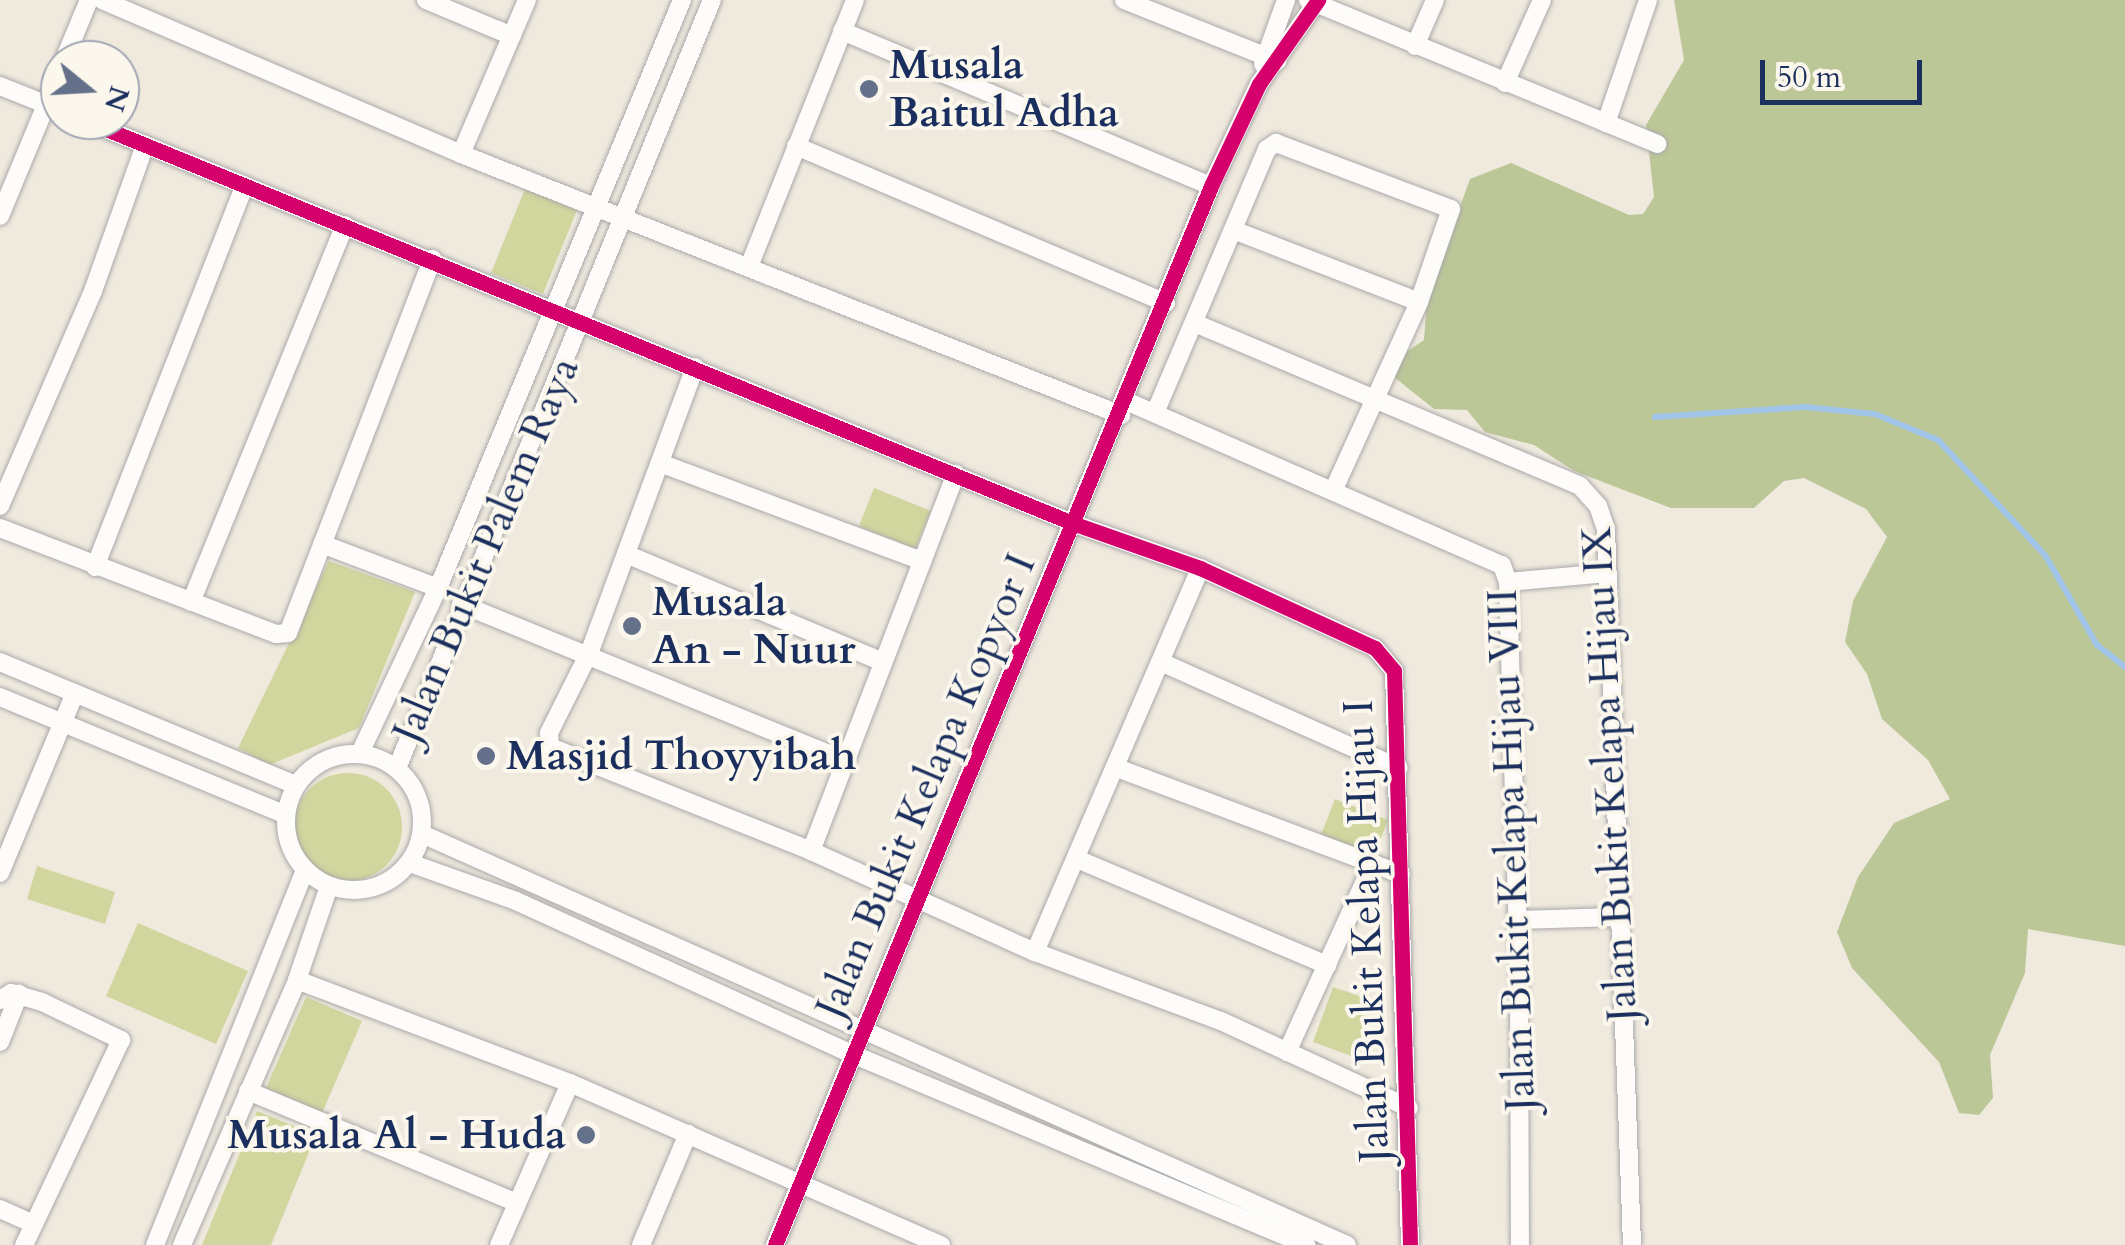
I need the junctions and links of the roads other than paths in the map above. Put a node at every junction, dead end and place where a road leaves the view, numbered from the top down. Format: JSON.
{"nodes":[{"id":1,"x":89,"y":0,"type":"edge"},
{"id":2,"x":102,"y":0,"type":"edge"},
{"id":3,"x":426,"y":0,"type":"edge"},
{"id":4,"x":527,"y":0,"type":"edge"},
{"id":5,"x":682,"y":0,"type":"edge"},
{"id":6,"x":712,"y":0,"type":"edge"},
{"id":7,"x":856,"y":0,"type":"edge"},
{"id":8,"x":1124,"y":0,"type":"edge"},
{"id":9,"x":1286,"y":0,"type":"edge"},
{"id":10,"x":1435,"y":0,"type":"edge"},
{"id":11,"x":1542,"y":0,"type":"edge"},
{"id":12,"x":1648,"y":0,"type":"edge"},
{"id":13,"x":1314,"y":2,"type":"edge"},
{"id":14,"x":842,"y":31,"type":"junction"},
{"id":15,"x":512,"y":36,"type":"junction"},
{"id":16,"x":72,"y":40,"type":"edge"},
{"id":17,"x":1415,"y":46,"type":"junction"},
{"id":18,"x":1270,"y":58,"type":"junction"},
{"id":19,"x":1505,"y":84,"type":"junction"},
{"id":20,"x":0,"y":86,"type":"edge"},
{"id":21,"x":40,"y":103,"type":"edge"},
{"id":22,"x":1606,"y":123,"type":"junction"},
{"id":23,"x":40,"y":134,"type":"edge"},
{"id":24,"x":133,"y":140,"type":"edge"},
{"id":25,"x":1658,"y":144,"type":"dead end"},
{"id":26,"x":145,"y":145,"type":"junction"},
{"id":27,"x":796,"y":146,"type":"junction"},
{"id":28,"x":461,"y":154,"type":"junction"},
{"id":29,"x":245,"y":185,"type":"junction"},
{"id":30,"x":1211,"y":186,"type":"junction"},
{"id":31,"x":598,"y":206,"type":"junction"},
{"id":32,"x":0,"y":216,"type":"edge"},
{"id":33,"x":625,"y":216,"type":"junction"},
{"id":34,"x":345,"y":224,"type":"junction"},
{"id":35,"x":1236,"y":231,"type":"junction"},
{"id":36,"x":432,"y":259,"type":"junction"},
{"id":37,"x":750,"y":264,"type":"junction"},
{"id":38,"x":1418,"y":302,"type":"junction"},
{"id":39,"x":1166,"y":303,"type":"junction"},
{"id":40,"x":556,"y":308,"type":"junction"},
{"id":41,"x":582,"y":320,"type":"junction"},
{"id":42,"x":1196,"y":324,"type":"junction"},
{"id":43,"x":695,"y":367,"type":"junction"},
{"id":44,"x":1379,"y":398,"type":"junction"},
{"id":45,"x":1123,"y":408,"type":"junction"},
{"id":46,"x":1154,"y":413,"type":"junction"},
{"id":47,"x":492,"y":459,"type":"junction"},
{"id":48,"x":660,"y":463,"type":"junction"},
{"id":49,"x":517,"y":471,"type":"junction"},
{"id":50,"x":956,"y":474,"type":"junction"},
{"id":51,"x":1333,"y":492,"type":"junction"},
{"id":52,"x":0,"y":506,"type":"edge"},
{"id":53,"x":1075,"y":524,"type":"junction"},
{"id":54,"x":0,"y":528,"type":"edge"},
{"id":55,"x":322,"y":544,"type":"junction"},
{"id":56,"x":626,"y":554,"type":"junction"},
{"id":57,"x":922,"y":561,"type":"junction"},
{"id":58,"x":95,"y":567,"type":"junction"},
{"id":59,"x":1200,"y":568,"type":"junction"},
{"id":60,"x":1607,"y":573,"type":"junction"},
{"id":61,"x":1508,"y":582,"type":"junction"},
{"id":62,"x":438,"y":588,"type":"junction"},
{"id":63,"x":190,"y":602,"type":"junction"},
{"id":64,"x":462,"y":604,"type":"junction"},
{"id":65,"x":590,"y":652,"type":"junction"},
{"id":66,"x":0,"y":662,"type":"edge"},
{"id":67,"x":884,"y":662,"type":"junction"},
{"id":68,"x":1163,"y":663,"type":"junction"},
{"id":69,"x":75,"y":693,"type":"junction"},
{"id":70,"x":0,"y":697,"type":"edge"},
{"id":71,"x":61,"y":726,"type":"junction"},
{"id":72,"x":360,"y":753,"type":"junction"},
{"id":73,"x":846,"y":761,"type":"junction"},
{"id":74,"x":396,"y":768,"type":"junction"},
{"id":75,"x":1117,"y":768,"type":"junction"},
{"id":76,"x":1399,"y":768,"type":"junction"},
{"id":77,"x":296,"y":786,"type":"junction"},
{"id":78,"x":286,"y":815,"type":"junction"},
{"id":79,"x":422,"y":834,"type":"junction"},
{"id":80,"x":811,"y":851,"type":"junction"},
{"id":81,"x":1077,"y":859,"type":"junction"},
{"id":82,"x":410,"y":863,"type":"junction"},
{"id":83,"x":1372,"y":863,"type":"junction"},
{"id":84,"x":305,"y":870,"type":"junction"},
{"id":85,"x":0,"y":873,"type":"edge"},
{"id":86,"x":1401,"y":874,"type":"junction"},
{"id":87,"x":330,"y":886,"type":"junction"},
{"id":88,"x":915,"y":899,"type":"junction"},
{"id":89,"x":1617,"y":916,"type":"junction"},
{"id":90,"x":1518,"y":920,"type":"junction"},
{"id":91,"x":1035,"y":952,"type":"junction"},
{"id":92,"x":1326,"y":965,"type":"junction"},
{"id":93,"x":297,"y":980,"type":"junction"},
{"id":94,"x":9,"y":997,"type":"edge"},
{"id":95,"x":861,"y":1030,"type":"junction"},
{"id":96,"x":0,"y":1042,"type":"edge"},
{"id":97,"x":1288,"y":1052,"type":"junction"},
{"id":98,"x":852,"y":1054,"type":"junction"},
{"id":99,"x":570,"y":1083,"type":"junction"},
{"id":100,"x":248,"y":1091,"type":"junction"},
{"id":101,"x":1409,"y":1108,"type":"junction"},
{"id":102,"x":688,"y":1134,"type":"junction"},
{"id":103,"x":1159,"y":1172,"type":"junction"},
{"id":104,"x":800,"y":1184,"type":"junction"},
{"id":105,"x":515,"y":1202,"type":"junction"},
{"id":106,"x":0,"y":1209,"type":"edge"},
{"id":107,"x":33,"y":1224,"type":"junction"},
{"id":108,"x":162,"y":1226,"type":"junction"},
{"id":109,"x":912,"y":1239,"type":"edge"},
{"id":110,"x":185,"y":1240,"type":"edge"},
{"id":111,"x":24,"y":1245,"type":"edge"},
{"id":112,"x":155,"y":1245,"type":"edge"},
{"id":113,"x":498,"y":1245,"type":"edge"},
{"id":114,"x":641,"y":1245,"type":"edge"},
{"id":115,"x":775,"y":1245,"type":"edge"},
{"id":116,"x":941,"y":1245,"type":"edge"},
{"id":117,"x":1306,"y":1245,"type":"edge"},
{"id":118,"x":1348,"y":1245,"type":"edge"},
{"id":119,"x":1410,"y":1245,"type":"edge"},
{"id":120,"x":1520,"y":1245,"type":"edge"},
{"id":121,"x":1632,"y":1245,"type":"edge"}],
"edges":[{"from":1,"to":16,"type":"street"},
{"from":2,"to":28,"type":"street","name":"Jalan Bukit Kelapa Hijau VIII"},
{"from":3,"to":15,"type":"street"},
{"from":4,"to":15,"type":"street"},
{"from":5,"to":31,"type":"street","name":"Jalan Bukit Palem Raya"},
{"from":6,"to":33,"type":"street","name":"Jalan Bukit Palem Raya"},
{"from":7,"to":14,"type":"street"},
{"from":8,"to":18,"type":"street"},
{"from":9,"to":18,"type":"street"},
{"from":10,"to":17,"type":"street"},
{"from":11,"to":19,"type":"street"},
{"from":12,"to":22,"type":"street"},
{"from":13,"to":17,"type":"street"},
{"from":13,"to":18,"type":"street"},
{"from":14,"to":27,"type":"street"},
{"from":14,"to":30,"type":"street"},
{"from":15,"to":28,"type":"street"},
{"from":17,"to":19,"type":"street"},
{"from":18,"to":30,"type":"street","name":"Jalan Bukit Kelapa Kopyor I"},
{"from":19,"to":22,"type":"street"},
{"from":20,"to":21,"type":"street"},
{"from":22,"to":25,"type":"street"},
{"from":23,"to":32,"type":"street"},
{"from":24,"to":26,"type":"street","name":"Jalan Bukit Kelapa Hijau I"},
{"from":26,"to":29,"type":"street","name":"Jalan Bukit Kelapa Hijau I"},
{"from":26,"to":52,"type":"street"},
{"from":27,"to":37,"type":"street"},
{"from":27,"to":39,"type":"street"},
{"from":28,"to":31,"type":"street","name":"Jalan Bukit Kelapa Hijau VIII"},
{"from":29,"to":34,"type":"street","name":"Jalan Bukit Kelapa Hijau I"},
{"from":29,"to":58,"type":"street"},
{"from":30,"to":39,"type":"street","name":"Jalan Bukit Kelapa Kopyor I"},
{"from":31,"to":33,"type":"street","name":"Jalan Bukit Kelapa Hijau VIII"},
{"from":31,"to":40,"type":"street","name":"Jalan Bukit Palem Raya"},
{"from":33,"to":37,"type":"street","name":"Jalan Bukit Kelapa Hijau VIII"},
{"from":33,"to":41,"type":"street","name":"Jalan Bukit Palem Raya"},
{"from":34,"to":36,"type":"street","name":"Jalan Bukit Kelapa Hijau I"},
{"from":34,"to":63,"type":"street"},
{"from":35,"to":38,"type":"street"},
{"from":35,"to":38,"type":"street"},
{"from":35,"to":42,"type":"street"},
{"from":36,"to":40,"type":"street","name":"Jalan Bukit Kelapa Hijau I"},
{"from":36,"to":55,"type":"street"},
{"from":37,"to":45,"type":"street","name":"Jalan Bukit Kelapa Hijau VIII"},
{"from":38,"to":44,"type":"street"},
{"from":39,"to":45,"type":"street","name":"Jalan Bukit Kelapa Kopyor I"},
{"from":40,"to":41,"type":"street","name":"Jalan Bukit Kelapa Hijau I"},
{"from":40,"to":47,"type":"street","name":"Jalan Bukit Palem Raya"},
{"from":41,"to":43,"type":"street","name":"Jalan Bukit Kelapa Hijau I"},
{"from":41,"to":49,"type":"street","name":"Jalan Bukit Palem Raya"},
{"from":42,"to":44,"type":"street","name":"Jalan Bukit Kelapa Hijau IX"},
{"from":42,"to":46,"type":"street"},
{"from":43,"to":48,"type":"street"},
{"from":43,"to":50,"type":"street","name":"Jalan Bukit Kelapa Hijau I"},
{"from":44,"to":51,"type":"street"},
{"from":44,"to":60,"type":"street","name":"Jalan Bukit Kelapa Hijau IX"},
{"from":45,"to":46,"type":"street","name":"Jalan Bukit Kelapa Hijau VIII"},
{"from":45,"to":53,"type":"street","name":"Jalan Bukit Kelapa Kopyor I"},
{"from":46,"to":51,"type":"street","name":"Jalan Bukit Kelapa Hijau VIII"},
{"from":47,"to":49,"type":"street"},
{"from":47,"to":62,"type":"street","name":"Jalan Bukit Palem Raya"},
{"from":48,"to":56,"type":"street"},
{"from":48,"to":57,"type":"street"},
{"from":49,"to":64,"type":"street","name":"Jalan Bukit Palem Raya"},
{"from":50,"to":53,"type":"street","name":"Jalan Bukit Kelapa Hijau I"},
{"from":50,"to":57,"type":"street"},
{"from":51,"to":61,"type":"street","name":"Jalan Bukit Kelapa Hijau VIII"},
{"from":53,"to":59,"type":"street","name":"Jalan Bukit Kelapa Hijau I"},
{"from":53,"to":88,"type":"street","name":"Jalan Bukit Kelapa Kopyor I"},
{"from":54,"to":58,"type":"street"},
{"from":55,"to":62,"type":"street"},
{"from":55,"to":63,"type":"street"},
{"from":56,"to":65,"type":"street"},
{"from":56,"to":67,"type":"street"},
{"from":57,"to":67,"type":"street"},
{"from":58,"to":63,"type":"street"},
{"from":59,"to":68,"type":"street"},
{"from":59,"to":76,"type":"street","name":"Jalan Bukit Kelapa Hijau I"},
{"from":60,"to":61,"type":"street"},
{"from":60,"to":89,"type":"street","name":"Jalan Bukit Kelapa Hijau IX"},
{"from":61,"to":90,"type":"street","name":"Jalan Bukit Kelapa Hijau VIII"},
{"from":62,"to":72,"type":"street","name":"Jalan Bukit Palem Raya"},
{"from":64,"to":65,"type":"street"},
{"from":64,"to":74,"type":"street","name":"Jalan Bukit Palem Raya"},
{"from":65,"to":73,"type":"street"},
{"from":65,"to":80,"type":"street"},
{"from":66,"to":69,"type":"street"},
{"from":67,"to":73,"type":"street"},
{"from":68,"to":75,"type":"street"},
{"from":68,"to":76,"type":"street"},
{"from":69,"to":71,"type":"street"},
{"from":69,"to":77,"type":"street"},
{"from":70,"to":71,"type":"street"},
{"from":71,"to":78,"type":"street"},
{"from":71,"to":85,"type":"street"},
{"from":72,"to":74,"type":"street"},
{"from":72,"to":77,"type":"street"},
{"from":73,"to":80,"type":"street"},
{"from":74,"to":79,"type":"street"},
{"from":75,"to":81,"type":"street"},
{"from":75,"to":83,"type":"street"},
{"from":76,"to":86,"type":"street","name":"Jalan Bukit Kelapa Hijau I"},
{"from":77,"to":78,"type":"street"},
{"from":78,"to":84,"type":"street"},
{"from":79,"to":82,"type":"street"},
{"from":79,"to":95,"type":"street"},
{"from":80,"to":88,"type":"street"},
{"from":81,"to":91,"type":"street"},
{"from":81,"to":92,"type":"street"},
{"from":82,"to":87,"type":"street"},
{"from":82,"to":98,"type":"street"},
{"from":83,"to":86,"type":"street"},
{"from":83,"to":92,"type":"street"},
{"from":84,"to":87,"type":"street"},
{"from":84,"to":108,"type":"street"},
{"from":86,"to":101,"type":"street","name":"Jalan Bukit Kelapa Hijau I"},
{"from":87,"to":93,"type":"street"},
{"from":88,"to":91,"type":"street"},
{"from":88,"to":95,"type":"street","name":"Jalan Bukit Kelapa Kopyor I"},
{"from":89,"to":90,"type":"street"},
{"from":89,"to":121,"type":"street","name":"Jalan Bukit Kelapa Hijau IX"},
{"from":90,"to":120,"type":"street","name":"Jalan Bukit Kelapa Hijau VIII"},
{"from":91,"to":97,"type":"street"},
{"from":92,"to":97,"type":"street"},
{"from":93,"to":99,"type":"street"},
{"from":93,"to":100,"type":"street"},
{"from":94,"to":96,"type":"street"},
{"from":94,"to":107,"type":"street"},
{"from":95,"to":98,"type":"street","name":"Jalan Bukit Kelapa Kopyor I"},
{"from":95,"to":103,"type":"street"},
{"from":97,"to":101,"type":"street"},
{"from":98,"to":103,"type":"street"},
{"from":98,"to":104,"type":"street","name":"Jalan Bukit Kelapa Kopyor I"},
{"from":99,"to":102,"type":"street"},
{"from":99,"to":105,"type":"street"},
{"from":100,"to":105,"type":"street"},
{"from":100,"to":110,"type":"street"},
{"from":101,"to":119,"type":"street","name":"Jalan Bukit Kelapa Hijau I"},
{"from":102,"to":104,"type":"street"},
{"from":102,"to":114,"type":"street"},
{"from":103,"to":117,"type":"street"},
{"from":103,"to":118,"type":"street"},
{"from":104,"to":109,"type":"street"},
{"from":104,"to":115,"type":"street","name":"Jalan Bukit Kelapa Kopyor I"},
{"from":105,"to":113,"type":"street"},
{"from":106,"to":107,"type":"street"},
{"from":107,"to":111,"type":"street"},
{"from":108,"to":110,"type":"street"},
{"from":108,"to":112,"type":"street"},
{"from":109,"to":116,"type":"street"}]}
